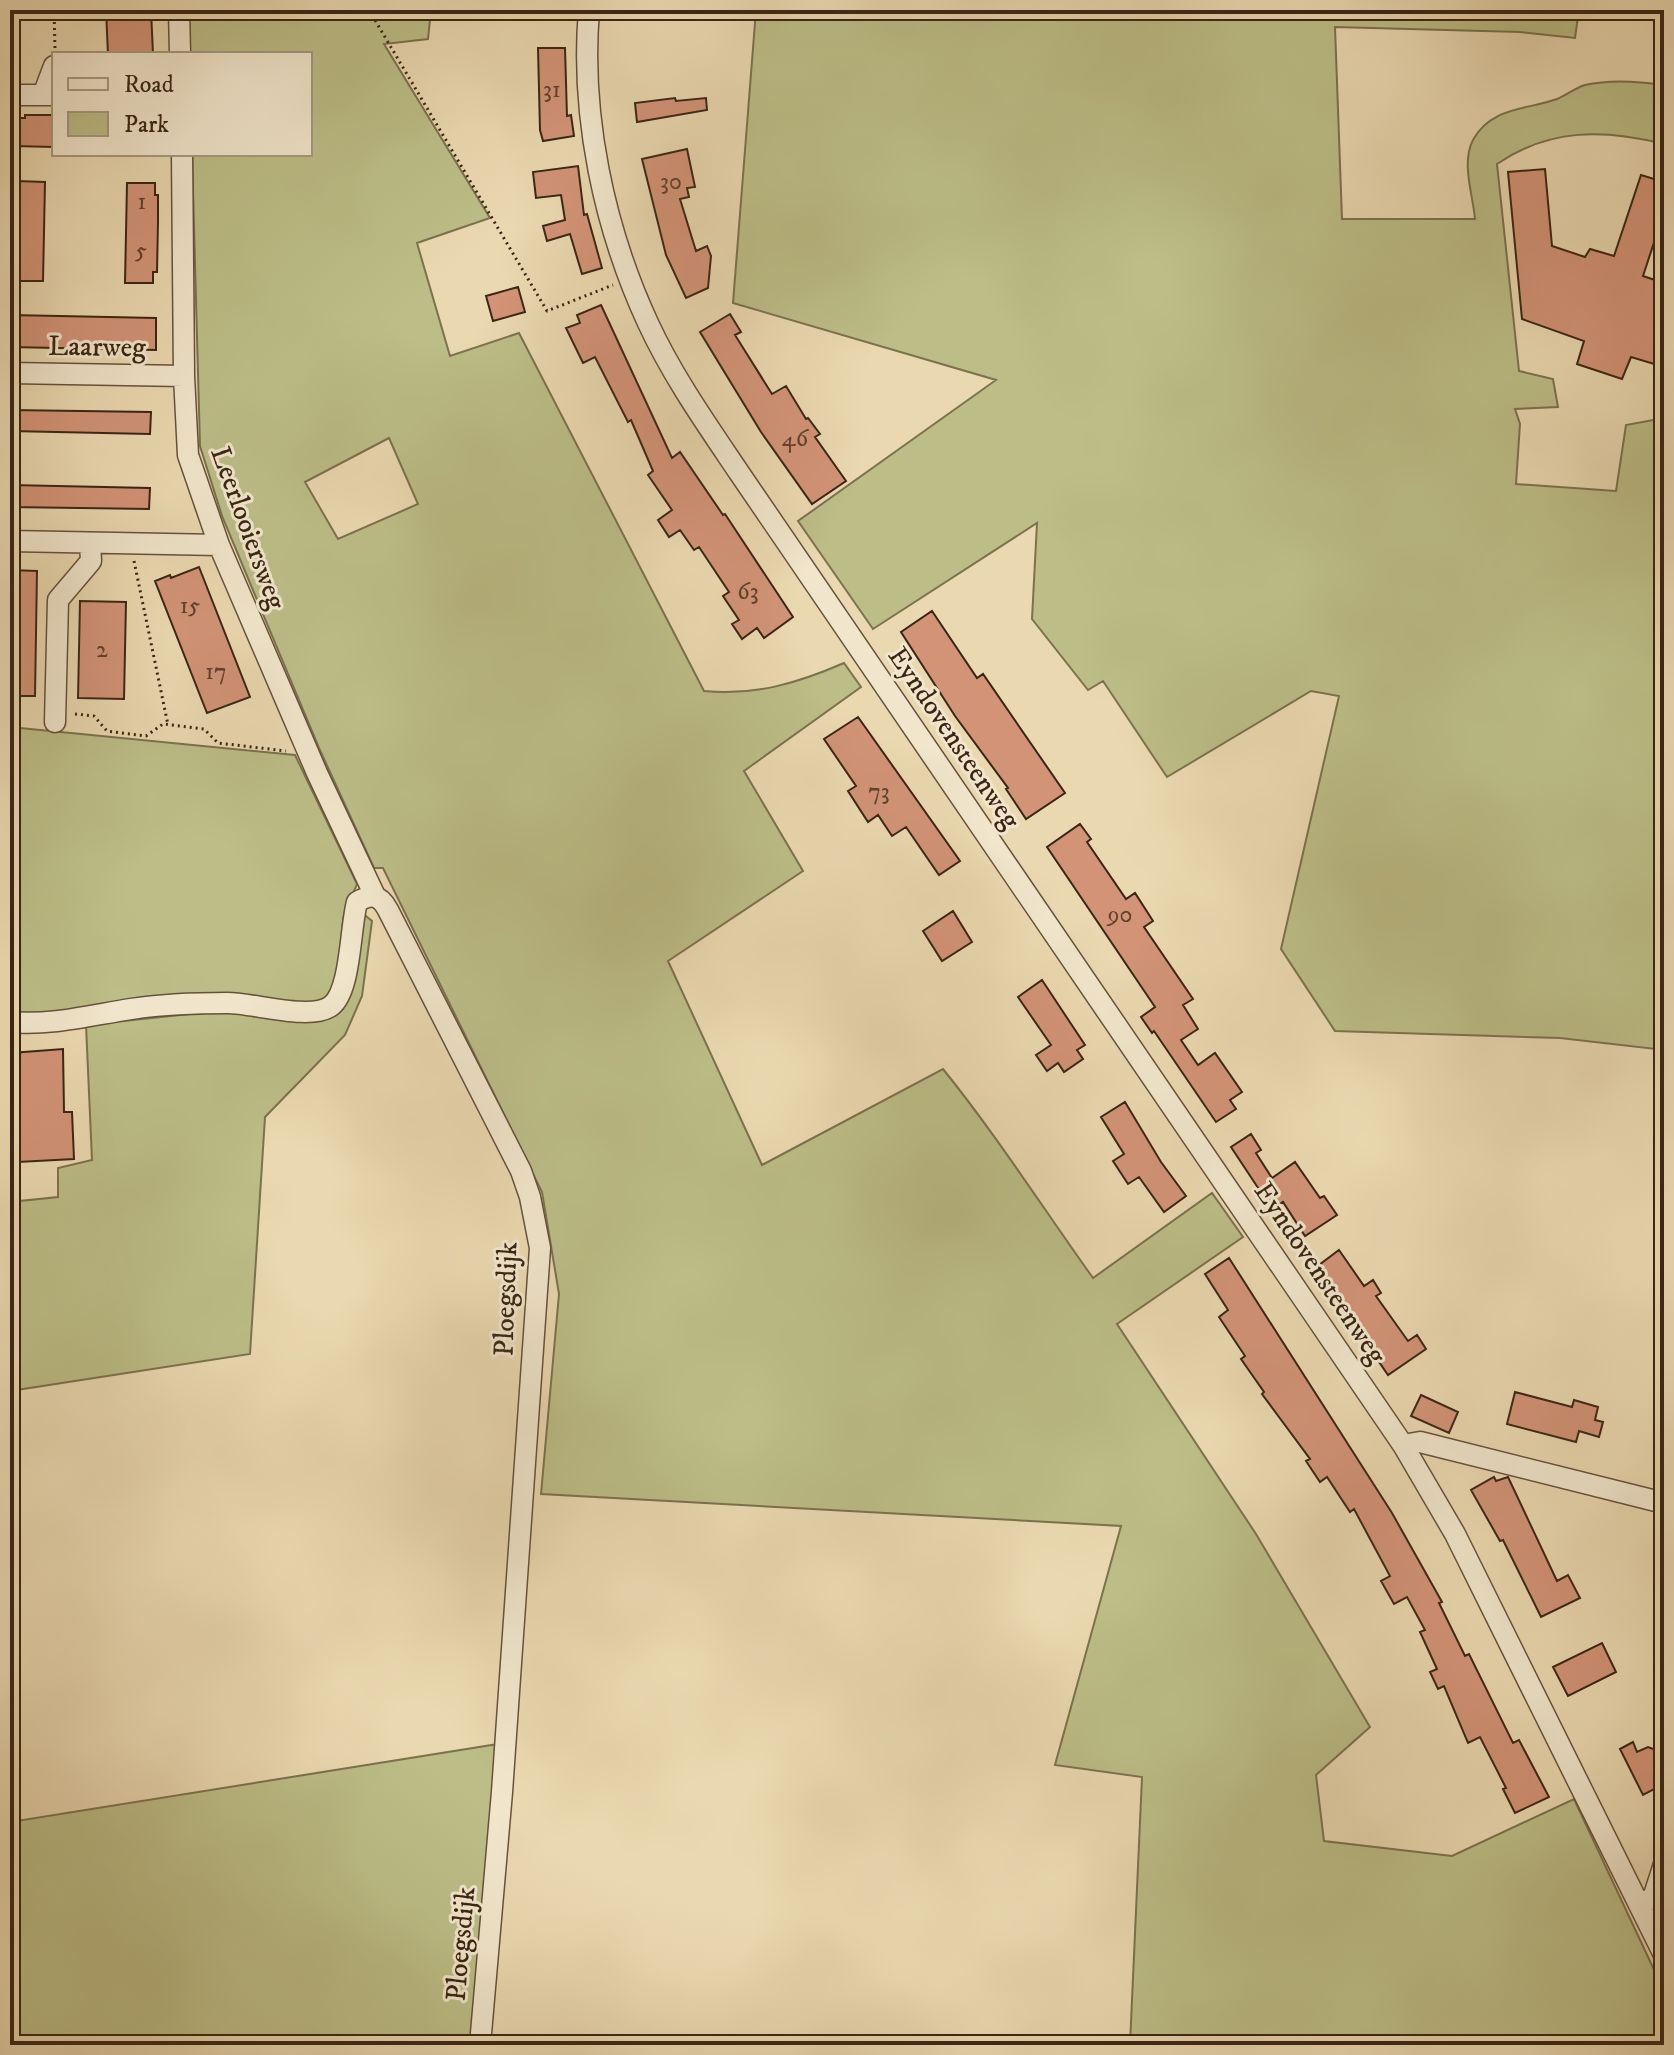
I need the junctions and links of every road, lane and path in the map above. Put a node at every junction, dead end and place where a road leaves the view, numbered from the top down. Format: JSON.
{"nodes":[{"id":1,"x":54,"y":10,"type":"edge"},
{"id":2,"x":179,"y":10,"type":"edge"},
{"id":3,"x":369,"y":10,"type":"edge"},
{"id":4,"x":589,"y":10,"type":"edge"},
{"id":5,"x":55,"y":52,"type":"edge"},
{"id":6,"x":180,"y":52,"type":"edge"},
{"id":7,"x":10,"y":95,"type":"edge"},
{"id":8,"x":49,"y":95,"type":"edge"},
{"id":9,"x":182,"y":156,"type":"edge"},
{"id":10,"x":630,"y":278,"type":"junction"},
{"id":11,"x":10,"y":373,"type":"edge"},
{"id":12,"x":184,"y":376,"type":"junction"},
{"id":13,"x":10,"y":541,"type":"edge"},
{"id":14,"x":90,"y":543,"type":"junction"},
{"id":15,"x":134,"y":543,"type":"junction"},
{"id":16,"x":219,"y":545,"type":"junction"},
{"id":17,"x":55,"y":717,"type":"joint"},
{"id":18,"x":168,"y":725,"type":"junction"},
{"id":19,"x":309,"y":753,"type":"junction"},
{"id":20,"x":375,"y":896,"type":"junction"},
{"id":21,"x":13,"y":1023,"type":"edge"},
{"id":22,"x":1403,"y":1445,"type":"junction"},
{"id":23,"x":1664,"y":1503,"type":"edge"},
{"id":24,"x":1664,"y":1864,"type":"edge"},
{"id":25,"x":1639,"y":1904,"type":"junction"},
{"id":26,"x":1664,"y":1955,"type":"edge"},
{"id":27,"x":480,"y":2045,"type":"edge"}],
"edges":[{"from":1,"to":5,"type":"path"},
{"from":2,"to":6,"type":"street"},
{"from":3,"to":10,"type":"path"},
{"from":4,"to":10,"type":"street","name":"Eyndovensteenweg"},
{"from":7,"to":8,"type":"street"},
{"from":9,"to":12,"type":"street","name":"Leerlooiersweg"},
{"from":10,"to":22,"type":"street","name":"Eyndovensteenweg"},
{"from":11,"to":12,"type":"street","name":"Laarweg"},
{"from":12,"to":16,"type":"street","name":"Leerlooiersweg"},
{"from":13,"to":14,"type":"street"},
{"from":14,"to":15,"type":"street"},
{"from":14,"to":17,"type":"street"},
{"from":15,"to":16,"type":"street"},
{"from":15,"to":18,"type":"path"},
{"from":16,"to":19,"type":"street","name":"Leerlooiersweg"},
{"from":17,"to":18,"type":"path"},
{"from":18,"to":19,"type":"path"},
{"from":19,"to":20,"type":"street","name":"Leerlooiersweg"},
{"from":20,"to":21,"type":"street"},
{"from":20,"to":27,"type":"street","name":"Ploegsdijk"},
{"from":22,"to":23,"type":"street"},
{"from":22,"to":25,"type":"street","name":"Eyndovensteenweg"},
{"from":24,"to":25,"type":"street"},
{"from":25,"to":26,"type":"street","name":"Eyndovensteenweg"}]}
